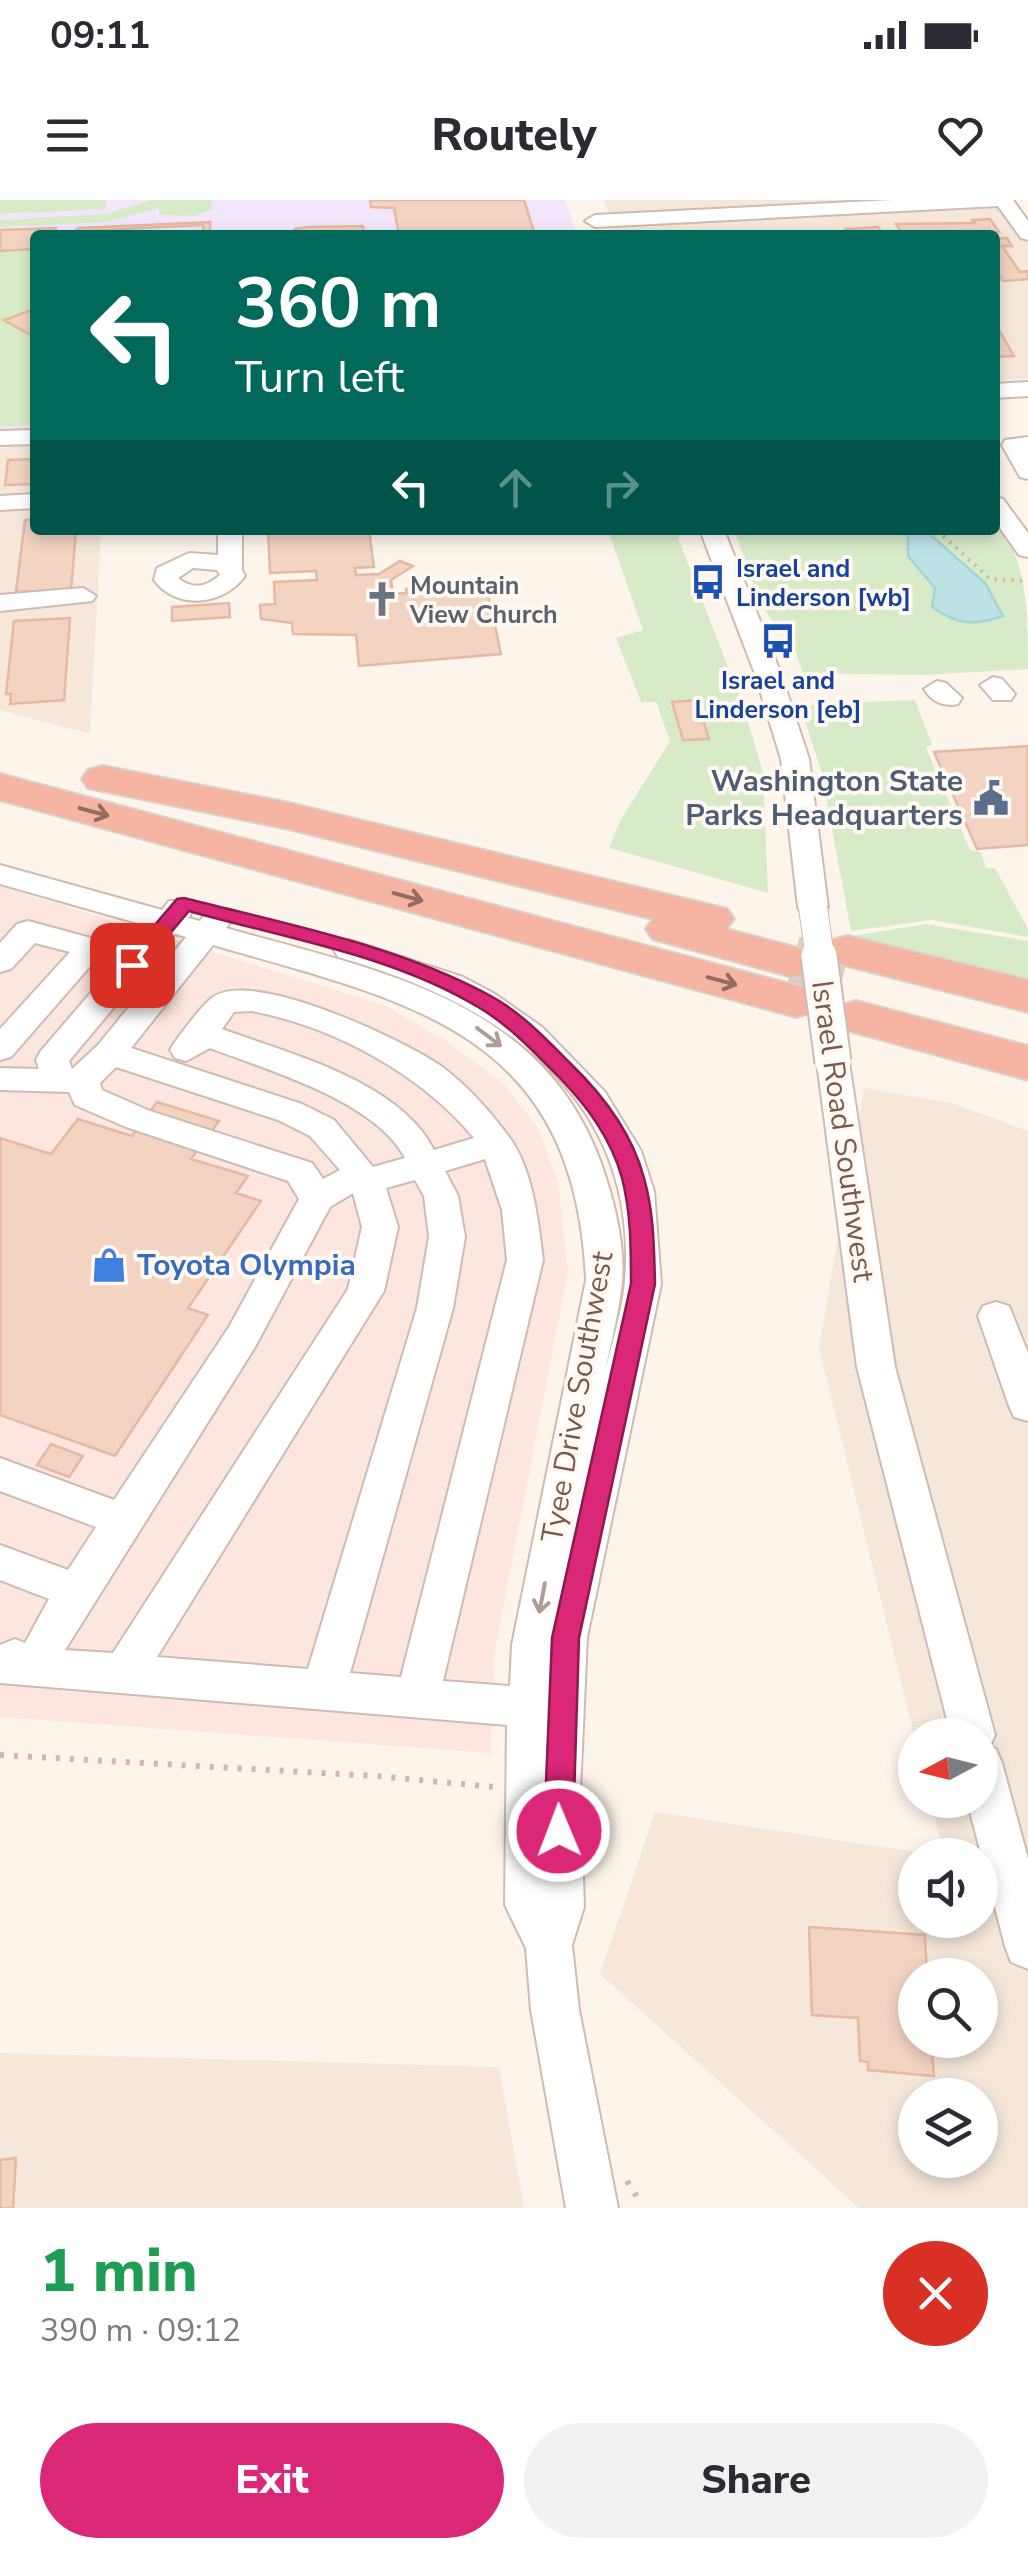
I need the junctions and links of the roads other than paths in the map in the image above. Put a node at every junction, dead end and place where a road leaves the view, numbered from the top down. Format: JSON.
{"nodes":[{"id":1,"x":587,"y":200,"type":"edge"},
{"id":2,"x":597,"y":228,"type":"edge"},
{"id":3,"x":1028,"y":234,"type":"edge"},
{"id":4,"x":1028,"y":389,"type":"edge"},
{"id":5,"x":1000,"y":391,"type":"edge"},
{"id":6,"x":30,"y":437,"type":"edge"},
{"id":7,"x":0,"y":438,"type":"edge"},
{"id":8,"x":1028,"y":444,"type":"edge"},
{"id":9,"x":1028,"y":472,"type":"edge"},
{"id":10,"x":1000,"y":481,"type":"edge"},
{"id":11,"x":1028,"y":482,"type":"edge"},
{"id":12,"x":30,"y":501,"type":"edge"},
{"id":13,"x":0,"y":503,"type":"edge"},
{"id":14,"x":1000,"y":511,"type":"edge"},
{"id":15,"x":230,"y":535,"type":"edge"},
{"id":16,"x":714,"y":535,"type":"edge"},
{"id":17,"x":1028,"y":550,"type":"edge"},
{"id":18,"x":231,"y":568,"type":"dead end"},
{"id":19,"x":83,"y":596,"type":"dead end"},
{"id":20,"x":0,"y":603,"type":"edge"},
{"id":21,"x":0,"y":752,"type":"edge"},
{"id":22,"x":0,"y":787,"type":"edge"},
{"id":23,"x":0,"y":852,"type":"edge"},
{"id":24,"x":0,"y":874,"type":"edge"},
{"id":25,"x":195,"y":918,"type":"junction"},
{"id":26,"x":798,"y":952,"type":"junction"},
{"id":27,"x":0,"y":962,"type":"edge"},
{"id":28,"x":132,"y":965,"type":"junction"},
{"id":29,"x":170,"y":977,"type":"junction"},
{"id":30,"x":852,"y":981,"type":"junction"},
{"id":31,"x":1028,"y":996,"type":"edge"},
{"id":32,"x":104,"y":998,"type":"junction"},
{"id":33,"x":144,"y":1011,"type":"junction"},
{"id":34,"x":1028,"y":1024,"type":"edge"},
{"id":35,"x":198,"y":1039,"type":"junction"},
{"id":36,"x":0,"y":1049,"type":"edge"},
{"id":37,"x":110,"y":1053,"type":"junction"},
{"id":38,"x":1028,"y":1066,"type":"edge"},
{"id":39,"x":168,"y":1072,"type":"junction"},
{"id":40,"x":65,"y":1074,"type":"junction"},
{"id":41,"x":0,"y":1078,"type":"edge"},
{"id":42,"x":496,"y":1144,"type":"junction"},
{"id":43,"x":427,"y":1164,"type":"junction"},
{"id":44,"x":363,"y":1178,"type":"junction"},
{"id":45,"x":317,"y":1198,"type":"junction"},
{"id":46,"x":996,"y":1316,"type":"dead end"},
{"id":47,"x":1028,"y":1406,"type":"edge"},
{"id":48,"x":0,"y":1474,"type":"edge"},
{"id":49,"x":123,"y":1520,"type":"junction"},
{"id":50,"x":0,"y":1562,"type":"edge"},
{"id":51,"x":76,"y":1591,"type":"junction"},
{"id":52,"x":12,"y":1661,"type":"edge"},
{"id":53,"x":124,"y":1673,"type":"junction"},
{"id":54,"x":324,"y":1691,"type":"junction"},
{"id":55,"x":417,"y":1698,"type":"junction"},
{"id":56,"x":546,"y":1708,"type":"junction"},
{"id":57,"x":968,"y":1718,"type":"edge"},
{"id":58,"x":994,"y":1818,"type":"edge"},
{"id":59,"x":548,"y":1944,"type":"junction"},
{"id":60,"x":1028,"y":1946,"type":"edge"},
{"id":61,"x":592,"y":2208,"type":"edge"}],
"edges":[{"from":1,"to":2,"type":"street"},
{"from":2,"to":3,"type":"street"},
{"from":4,"to":5,"type":"street"},
{"from":6,"to":7,"type":"street"},
{"from":8,"to":9,"type":"street"},
{"from":10,"to":11,"type":"street"},
{"from":12,"to":13,"type":"street"},
{"from":14,"to":17,"type":"street"},
{"from":15,"to":18,"type":"street"},
{"from":16,"to":26,"type":"street","name":"Israel Road Southwest"},
{"from":19,"to":20,"type":"street"},
{"from":21,"to":26,"type":"highway"},
{"from":22,"to":26,"type":"highway","one_way":true},
{"from":23,"to":25,"type":"street","name":"Tyee Drive Southwest"},
{"from":24,"to":25,"type":"street","name":"Tyee Drive Southwest"},
{"from":25,"to":28,"type":"street"},
{"from":25,"to":29,"type":"street"},
{"from":25,"to":56,"type":"street","name":"Tyee Drive Southwest"},
{"from":26,"to":57,"type":"street","name":"Israel Road Southwest","bridge":true},
{"from":27,"to":36,"type":"street"},
{"from":28,"to":29,"type":"street"},
{"from":28,"to":32,"type":"street"},
{"from":29,"to":33,"type":"street"},
{"from":30,"to":31,"type":"highway"},
{"from":30,"to":34,"type":"highway"},
{"from":30,"to":38,"type":"highway"},
{"from":32,"to":33,"type":"street"},
{"from":32,"to":40,"type":"street"},
{"from":33,"to":37,"type":"street"},
{"from":35,"to":39,"type":"street"},
{"from":35,"to":42,"type":"street"},
{"from":35,"to":43,"type":"street"},
{"from":37,"to":39,"type":"street"},
{"from":37,"to":40,"type":"street"},
{"from":39,"to":44,"type":"street"},
{"from":40,"to":41,"type":"street"},
{"from":40,"to":45,"type":"street"},
{"from":42,"to":43,"type":"street"},
{"from":42,"to":55,"type":"street"},
{"from":43,"to":44,"type":"street"},
{"from":43,"to":54,"type":"street"},
{"from":44,"to":45,"type":"street"},
{"from":44,"to":53,"type":"street"},
{"from":45,"to":49,"type":"street"},
{"from":46,"to":47,"type":"street"},
{"from":48,"to":49,"type":"street"},
{"from":49,"to":51,"type":"street"},
{"from":50,"to":51,"type":"street"},
{"from":51,"to":52,"type":"street"},
{"from":52,"to":53,"type":"street"},
{"from":53,"to":54,"type":"street"},
{"from":54,"to":55,"type":"street"},
{"from":55,"to":56,"type":"street"},
{"from":56,"to":59,"type":"street","name":"Tyee Drive Southwest"},
{"from":56,"to":59,"type":"street","name":"Tyee Drive Southwest"},
{"from":58,"to":60,"type":"street"},
{"from":59,"to":61,"type":"street","name":"Tyee Drive Southwest"}]}
